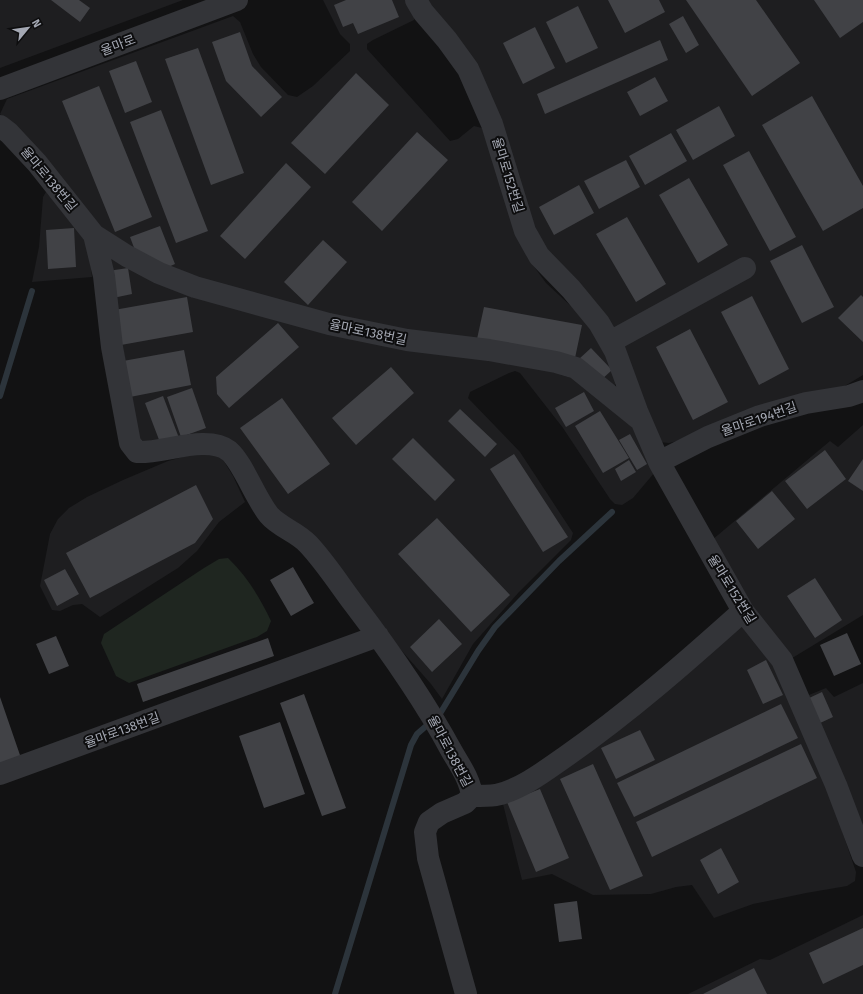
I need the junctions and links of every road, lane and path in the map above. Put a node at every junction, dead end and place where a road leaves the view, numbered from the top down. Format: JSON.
{"nodes":[{"id":1,"x":237,"y":0,"type":"edge"},
{"id":2,"x":416,"y":0,"type":"edge"},
{"id":3,"x":0,"y":89,"type":"edge"},
{"id":4,"x":0,"y":126,"type":"edge"},
{"id":5,"x":94,"y":235,"type":"junction"},
{"id":6,"x":745,"y":268,"type":"dead end"},
{"id":7,"x":610,"y":342,"type":"junction"},
{"id":8,"x":863,"y":391,"type":"edge"},
{"id":9,"x":640,"y":419,"type":"junction"},
{"id":10,"x":659,"y":462,"type":"junction"},
{"id":11,"x":743,"y":611,"type":"junction"},
{"id":12,"x":378,"y":636,"type":"junction"},
{"id":13,"x":0,"y":774,"type":"edge"},
{"id":14,"x":472,"y":796,"type":"junction"},
{"id":15,"x":863,"y":856,"type":"edge"},
{"id":16,"x":466,"y":994,"type":"edge"}],
"edges":[{"from":1,"to":3,"type":"street","name":"율마로"},
{"from":2,"to":7,"type":"street","name":"율마로152번길"},
{"from":4,"to":5,"type":"street","name":"율마로138번길"},
{"from":5,"to":9,"type":"street","name":"율마로138번길"},
{"from":5,"to":12,"type":"street","name":"율마로138번길"},
{"from":6,"to":7,"type":"street"},
{"from":7,"to":9,"type":"street","name":"율마로152번길"},
{"from":8,"to":10,"type":"street","name":"율마로194번길"},
{"from":9,"to":10,"type":"street","name":"율마로152번길"},
{"from":10,"to":11,"type":"street","name":"율마로152번길"},
{"from":11,"to":14,"type":"street"},
{"from":11,"to":15,"type":"street","name":"율마로152번길"},
{"from":12,"to":13,"type":"street","name":"율마로138번길"},
{"from":12,"to":14,"type":"street","name":"율마로138번길"},
{"from":14,"to":16,"type":"street","name":"율마로138번길"}]}
